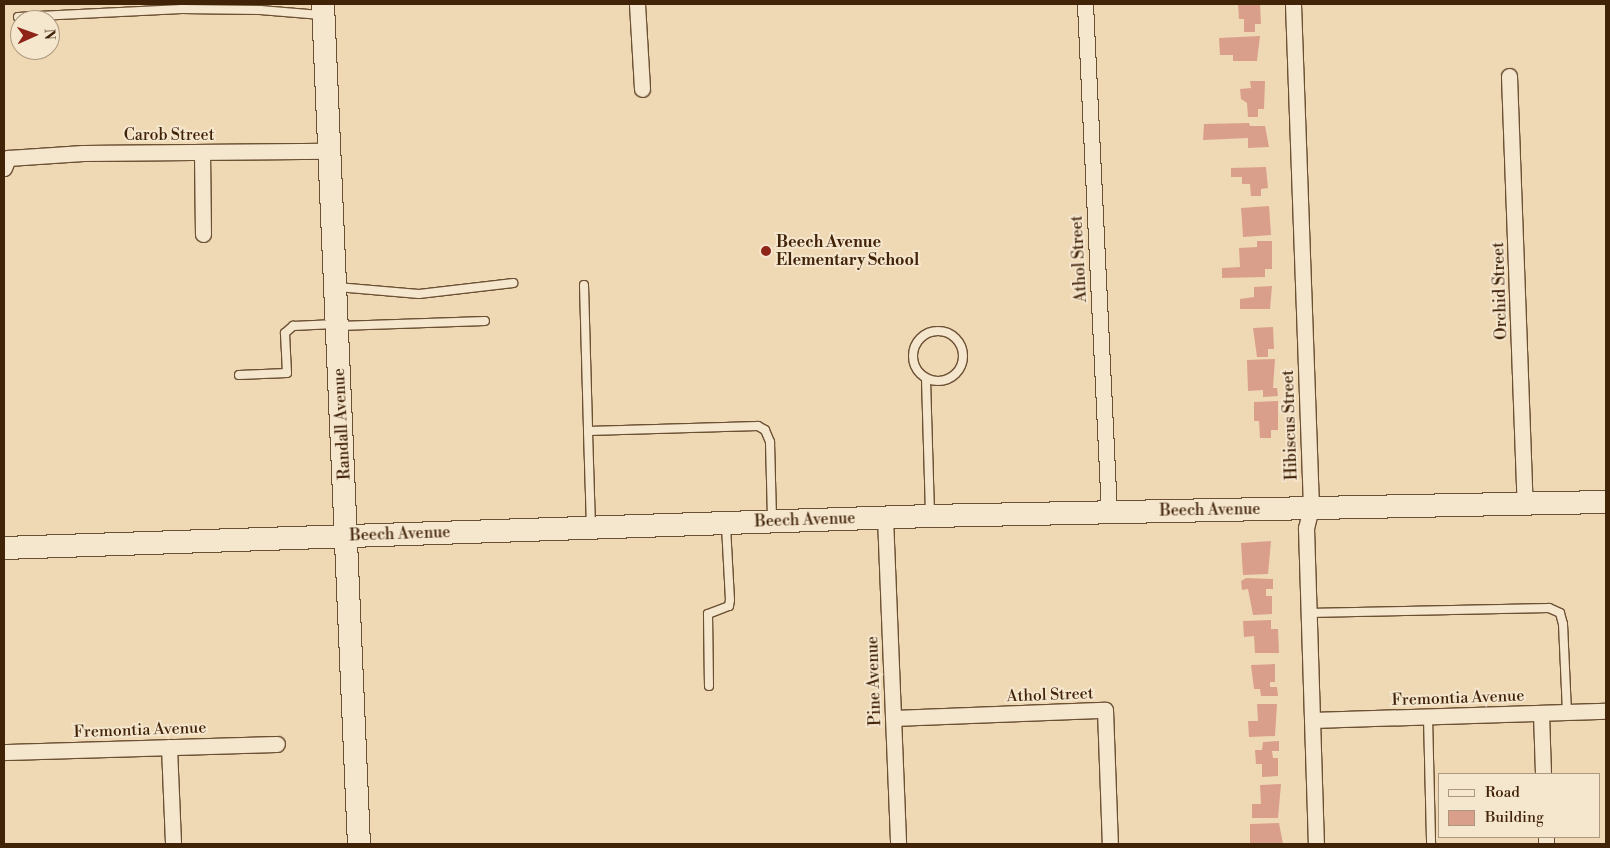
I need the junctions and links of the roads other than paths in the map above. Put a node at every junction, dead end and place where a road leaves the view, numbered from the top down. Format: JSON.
{"nodes":[{"id":1,"x":637,"y":4,"type":"edge"},
{"id":2,"x":1085,"y":4,"type":"edge"},
{"id":3,"x":1293,"y":4,"type":"edge"},
{"id":4,"x":323,"y":10,"type":"edge"},
{"id":5,"x":60,"y":15,"type":"edge"},
{"id":6,"x":1509,"y":76,"type":"dead end"},
{"id":7,"x":642,"y":89,"type":"dead end"},
{"id":8,"x":329,"y":150,"type":"junction"},
{"id":9,"x":202,"y":153,"type":"junction"},
{"id":10,"x":6,"y":163,"type":"edge"},
{"id":11,"x":204,"y":234,"type":"dead end"},
{"id":12,"x":513,"y":283,"type":"dead end"},
{"id":13,"x":584,"y":285,"type":"dead end"},
{"id":14,"x":335,"y":287,"type":"junction"},
{"id":15,"x":485,"y":321,"type":"dead end"},
{"id":16,"x":337,"y":325,"type":"junction"},
{"id":17,"x":239,"y":375,"type":"dead end"},
{"id":18,"x":926,"y":379,"type":"junction"},
{"id":19,"x":588,"y":432,"type":"junction"},
{"id":20,"x":1606,"y":502,"type":"edge"},
{"id":21,"x":1526,"y":505,"type":"junction"},
{"id":22,"x":1311,"y":508,"type":"junction"},
{"id":23,"x":1109,"y":513,"type":"junction"},
{"id":24,"x":930,"y":516,"type":"junction"},
{"id":25,"x":885,"y":517,"type":"junction"},
{"id":26,"x":772,"y":521,"type":"junction"},
{"id":27,"x":726,"y":523,"type":"junction"},
{"id":28,"x":591,"y":529,"type":"junction"},
{"id":29,"x":347,"y":536,"type":"junction"},
{"id":30,"x":4,"y":548,"type":"edge"},
{"id":31,"x":1308,"y":614,"type":"junction"},
{"id":32,"x":709,"y":686,"type":"dead end"},
{"id":33,"x":1606,"y":711,"type":"edge"},
{"id":34,"x":1568,"y":712,"type":"junction"},
{"id":35,"x":1541,"y":713,"type":"junction"},
{"id":36,"x":1428,"y":716,"type":"junction"},
{"id":37,"x":893,"y":718,"type":"junction"},
{"id":38,"x":1312,"y":720,"type":"junction"},
{"id":39,"x":277,"y":744,"type":"dead end"},
{"id":40,"x":169,"y":746,"type":"junction"},
{"id":41,"x":4,"y":752,"type":"edge"},
{"id":42,"x":1543,"y":773,"type":"edge"},
{"id":43,"x":173,"y":844,"type":"edge"},
{"id":44,"x":358,"y":844,"type":"edge"},
{"id":45,"x":898,"y":844,"type":"edge"},
{"id":46,"x":1110,"y":844,"type":"edge"},
{"id":47,"x":1316,"y":844,"type":"edge"},
{"id":48,"x":1431,"y":844,"type":"edge"}],
"edges":[{"from":1,"to":7,"type":"street"},
{"from":2,"to":23,"type":"street","name":"Athol Street"},
{"from":3,"to":22,"type":"street","name":"Hibiscus Street"},
{"from":4,"to":5,"type":"lane"},
{"from":4,"to":8,"type":"main road","name":"Randall Avenue"},
{"from":6,"to":21,"type":"street","name":"Orchid Street"},
{"from":8,"to":9,"type":"street","name":"Carob Street"},
{"from":8,"to":14,"type":"main road","name":"Randall Avenue"},
{"from":9,"to":10,"type":"street","name":"Carob Street"},
{"from":9,"to":11,"type":"street"},
{"from":12,"to":14,"type":"lane"},
{"from":13,"to":19,"type":"lane"},
{"from":14,"to":16,"type":"main road","name":"Randall Avenue"},
{"from":15,"to":16,"type":"lane"},
{"from":16,"to":17,"type":"lane"},
{"from":16,"to":29,"type":"main road","name":"Randall Avenue"},
{"from":18,"to":18,"type":"lane"},
{"from":18,"to":24,"type":"lane"},
{"from":19,"to":26,"type":"lane"},
{"from":19,"to":28,"type":"lane"},
{"from":20,"to":21,"type":"main road","name":"Beech Avenue"},
{"from":21,"to":22,"type":"main road","name":"Beech Avenue"},
{"from":22,"to":23,"type":"main road","name":"Beech Avenue"},
{"from":22,"to":31,"type":"street","name":"Hibiscus Street"},
{"from":23,"to":24,"type":"main road","name":"Beech Avenue"},
{"from":24,"to":25,"type":"main road","name":"Beech Avenue"},
{"from":25,"to":26,"type":"main road","name":"Beech Avenue"},
{"from":25,"to":37,"type":"street","name":"Pine Avenue"},
{"from":26,"to":27,"type":"main road","name":"Beech Avenue"},
{"from":27,"to":28,"type":"main road","name":"Beech Avenue"},
{"from":27,"to":32,"type":"lane"},
{"from":28,"to":29,"type":"main road","name":"Beech Avenue"},
{"from":29,"to":30,"type":"main road","name":"Beech Avenue"},
{"from":29,"to":44,"type":"main road","name":"Randall Avenue"},
{"from":31,"to":34,"type":"lane"},
{"from":31,"to":38,"type":"street","name":"Hibiscus Street"},
{"from":33,"to":34,"type":"street","name":"Fremontia Avenue"},
{"from":34,"to":35,"type":"street","name":"Fremontia Avenue"},
{"from":35,"to":36,"type":"street","name":"Fremontia Avenue"},
{"from":35,"to":42,"type":"street"},
{"from":36,"to":38,"type":"street","name":"Fremontia Avenue"},
{"from":36,"to":48,"type":"lane"},
{"from":37,"to":45,"type":"street","name":"Pine Avenue"},
{"from":37,"to":46,"type":"street","name":"Athol Street"},
{"from":38,"to":47,"type":"street","name":"Hibiscus Street"},
{"from":39,"to":40,"type":"street","name":"Fremontia Avenue"},
{"from":40,"to":41,"type":"street","name":"Fremontia Avenue"},
{"from":40,"to":43,"type":"street"}]}
